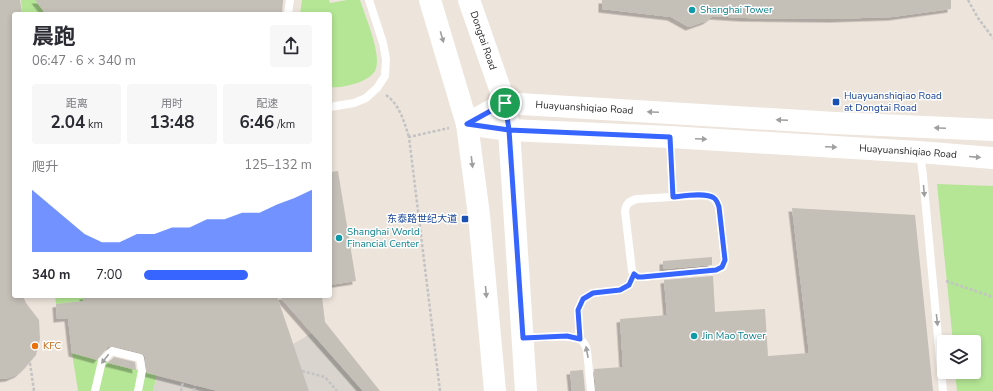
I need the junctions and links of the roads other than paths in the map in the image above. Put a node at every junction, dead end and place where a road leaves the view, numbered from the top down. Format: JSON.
{"nodes":[{"id":1,"x":290,"y":0,"type":"edge"},
{"id":2,"x":369,"y":0,"type":"edge"},
{"id":3,"x":430,"y":0,"type":"edge"},
{"id":4,"x":469,"y":0,"type":"edge"},
{"id":5,"x":288,"y":12,"type":"edge"},
{"id":6,"x":505,"y":103,"type":"junction"},
{"id":7,"x":332,"y":107,"type":"edge"},
{"id":8,"x":467,"y":124,"type":"junction"},
{"id":9,"x":509,"y":130,"type":"junction"},
{"id":10,"x":993,"y":130,"type":"edge"},
{"id":11,"x":670,"y":137,"type":"junction"},
{"id":12,"x":919,"y":152,"type":"junction"},
{"id":13,"x":993,"y":158,"type":"edge"},
{"id":14,"x":673,"y":197,"type":"junction"},
{"id":15,"x":634,"y":274,"type":"junction"},
{"id":16,"x":523,"y":338,"type":"junction"},
{"id":17,"x":580,"y":339,"type":"junction"},
{"id":18,"x":95,"y":391,"type":"edge"},
{"id":19,"x":138,"y":391,"type":"edge"},
{"id":20,"x":495,"y":391,"type":"edge"},
{"id":21,"x":526,"y":391,"type":"edge"},
{"id":22,"x":591,"y":391,"type":"edge"},
{"id":23,"x":943,"y":391,"type":"edge"}],
"edges":[{"from":1,"to":5,"type":"lane"},
{"from":2,"to":7,"type":"lane"},
{"from":3,"to":8,"type":"street","one_way":true},
{"from":4,"to":6,"type":"street","name":"Dongtai Road"},
{"from":6,"to":8,"type":"street"},
{"from":6,"to":9,"type":"street","name":"Dongtai Road"},
{"from":10,"to":6,"type":"street","name":"Huayuanshiqiao Road","one_way":true},
{"from":8,"to":9,"type":"street","name":"Huayuanshiqiao Road"},
{"from":8,"to":20,"type":"street","one_way":true},
{"from":9,"to":11,"type":"street","name":"Huayuanshiqiao Road"},
{"from":9,"to":16,"type":"street","name":"Dongtai Road"},
{"from":11,"to":12,"type":"street","name":"Huayuanshiqiao Road","one_way":true},
{"from":11,"to":14,"type":"lane"},
{"from":12,"to":13,"type":"street","name":"Huayuanshiqiao Road","one_way":true},
{"from":12,"to":23,"type":"lane","one_way":true},
{"from":14,"to":15,"type":"lane"},
{"from":14,"to":15,"type":"lane"},
{"from":15,"to":17,"type":"lane"},
{"from":16,"to":17,"type":"lane"},
{"from":16,"to":21,"type":"street","name":"Dongtai Road"},
{"from":22,"to":17,"type":"lane","one_way":true},
{"from":19,"to":18,"type":"lane","one_way":true}]}
